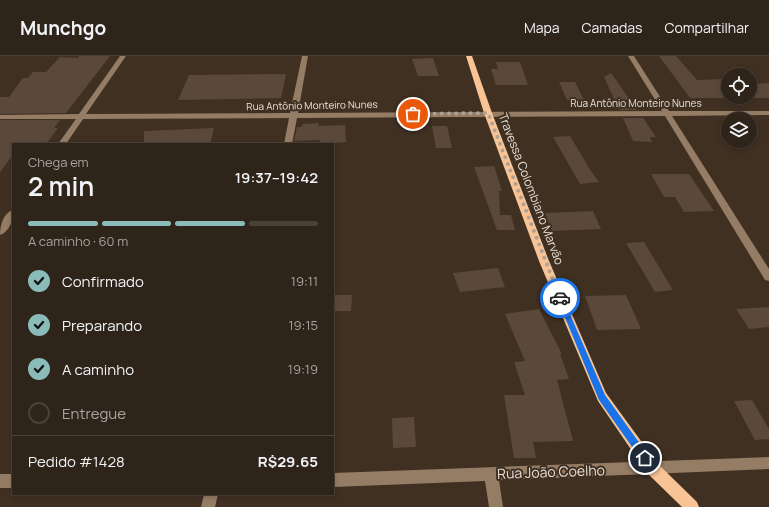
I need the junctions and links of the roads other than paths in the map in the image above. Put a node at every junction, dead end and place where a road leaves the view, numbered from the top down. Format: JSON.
{"nodes":[{"id":1,"x":123,"y":56,"type":"edge"},
{"id":2,"x":305,"y":56,"type":"edge"},
{"id":3,"x":469,"y":56,"type":"edge"},
{"id":4,"x":631,"y":56,"type":"edge"},
{"id":5,"x":488,"y":113,"type":"junction"},
{"id":6,"x":667,"y":113,"type":"junction"},
{"id":7,"x":769,"y":113,"type":"edge"},
{"id":8,"x":294,"y":115,"type":"junction"},
{"id":9,"x":0,"y":117,"type":"edge"},
{"id":10,"x":80,"y":117,"type":"junction"},
{"id":11,"x":63,"y":143,"type":"edge"},
{"id":12,"x":288,"y":143,"type":"edge"},
{"id":13,"x":12,"y":214,"type":"edge"},
{"id":14,"x":0,"y":232,"type":"edge"},
{"id":15,"x":769,"y":277,"type":"edge"},
{"id":16,"x":769,"y":463,"type":"edge"},
{"id":17,"x":652,"y":468,"type":"junction"},
{"id":18,"x":491,"y":474,"type":"junction"},
{"id":19,"x":334,"y":480,"type":"edge"},
{"id":20,"x":0,"y":481,"type":"edge"},
{"id":21,"x":12,"y":481,"type":"edge"},
{"id":22,"x":211,"y":495,"type":"edge"},
{"id":23,"x":208,"y":507,"type":"edge"},
{"id":24,"x":496,"y":507,"type":"edge"},
{"id":25,"x":692,"y":507,"type":"edge"}],
"edges":[{"from":1,"to":10,"type":"street"},
{"from":2,"to":8,"type":"street"},
{"from":3,"to":5,"type":"main road","name":"Travessa Colombiano Marvão"},
{"from":4,"to":6,"type":"street"},
{"from":5,"to":6,"type":"street","name":"Rua Antônio Monteiro Nunes"},
{"from":5,"to":8,"type":"street","name":"Rua Antônio Monteiro Nunes"},
{"from":5,"to":17,"type":"main road","name":"Travessa Colombiano Marvão"},
{"from":6,"to":7,"type":"street","name":"Rua Antônio Monteiro Nunes"},
{"from":6,"to":15,"type":"street"},
{"from":8,"to":10,"type":"street","name":"Rua Antônio Monteiro Nunes"},
{"from":8,"to":12,"type":"street"},
{"from":9,"to":10,"type":"street","name":"Rua Antônio Monteiro Nunes"},
{"from":10,"to":11,"type":"street"},
{"from":13,"to":14,"type":"street"},
{"from":16,"to":17,"type":"street","name":"Rua João Coelho"},
{"from":17,"to":18,"type":"street","name":"Rua João Coelho"},
{"from":17,"to":25,"type":"main road","name":"Travessa Colombiano Marvão"},
{"from":18,"to":19,"type":"street","name":"Rua João Coelho"},
{"from":18,"to":24,"type":"street"},
{"from":20,"to":21,"type":"street"},
{"from":22,"to":23,"type":"street"}]}
